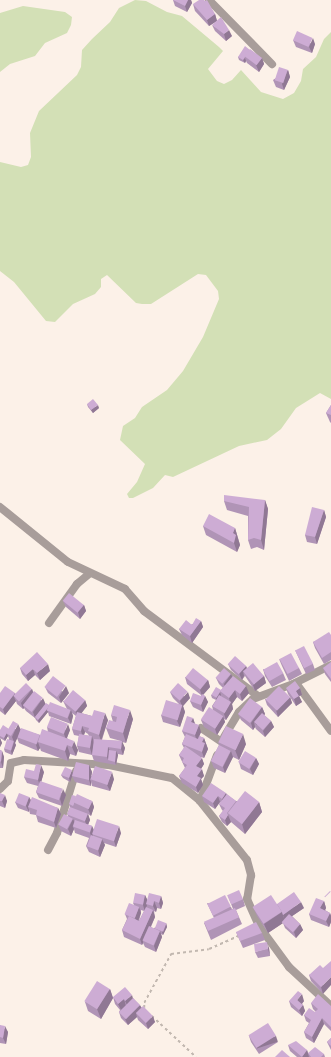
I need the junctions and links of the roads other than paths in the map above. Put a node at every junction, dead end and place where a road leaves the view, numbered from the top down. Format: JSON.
{"nodes":[{"id":1,"x":209,"y":0,"type":"edge"},
{"id":2,"x":272,"y":64,"type":"dead end"},
{"id":3,"x":0,"y":507,"type":"edge"},
{"id":4,"x":89,"y":574,"type":"junction"},
{"id":5,"x":48,"y":623,"type":"dead end"},
{"id":6,"x":331,"y":665,"type":"edge"},
{"id":7,"x":296,"y":682,"type":"junction"},
{"id":8,"x":258,"y":696,"type":"junction"},
{"id":9,"x":201,"y":728,"type":"dead end"},
{"id":10,"x":331,"y":732,"type":"edge"},
{"id":11,"x":222,"y":742,"type":"junction"},
{"id":12,"x":78,"y":762,"type":"junction"},
{"id":13,"x":0,"y":789,"type":"edge"},
{"id":14,"x":200,"y":800,"type":"junction"},
{"id":15,"x":48,"y":850,"type":"dead end"},
{"id":16,"x":331,"y":1006,"type":"edge"}],
"edges":[{"from":1,"to":2,"type":"street"},
{"from":3,"to":4,"type":"street"},
{"from":4,"to":5,"type":"street"},
{"from":4,"to":8,"type":"street"},
{"from":6,"to":7,"type":"street"},
{"from":7,"to":8,"type":"street"},
{"from":7,"to":10,"type":"street"},
{"from":8,"to":11,"type":"street"},
{"from":9,"to":11,"type":"street"},
{"from":11,"to":14,"type":"street"},
{"from":12,"to":13,"type":"street"},
{"from":12,"to":14,"type":"street"},
{"from":12,"to":15,"type":"street"},
{"from":14,"to":16,"type":"street"}]}
